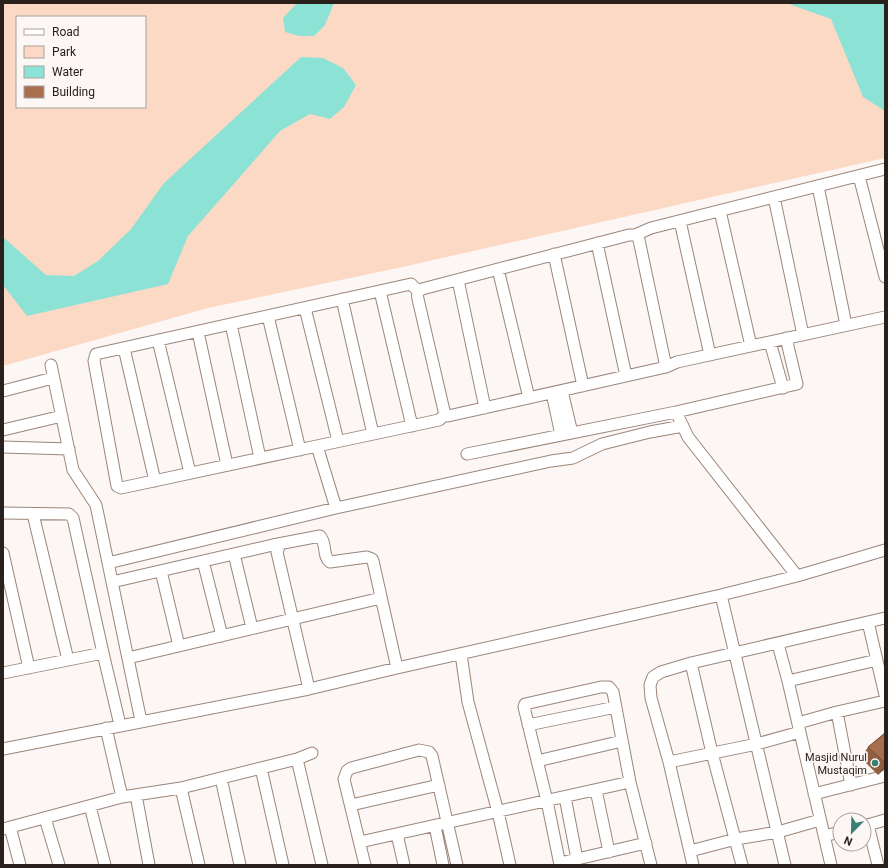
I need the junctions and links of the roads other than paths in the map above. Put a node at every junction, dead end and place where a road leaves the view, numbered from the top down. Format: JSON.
{"nodes":[{"id":1,"x":885,"y":170,"type":"edge"},
{"id":2,"x":859,"y":176,"type":"junction"},
{"id":3,"x":818,"y":186,"type":"junction"},
{"id":4,"x":774,"y":197,"type":"junction"},
{"id":5,"x":720,"y":211,"type":"junction"},
{"id":6,"x":680,"y":221,"type":"junction"},
{"id":7,"x":635,"y":235,"type":"junction"},
{"id":8,"x":597,"y":243,"type":"junction"},
{"id":9,"x":554,"y":254,"type":"junction"},
{"id":10,"x":498,"y":269,"type":"junction"},
{"id":11,"x":885,"y":277,"type":"edge"},
{"id":12,"x":458,"y":280,"type":"junction"},
{"id":13,"x":380,"y":291,"type":"junction"},
{"id":14,"x":418,"y":291,"type":"junction"},
{"id":15,"x":342,"y":300,"type":"junction"},
{"id":16,"x":305,"y":308,"type":"junction"},
{"id":17,"x":268,"y":316,"type":"junction"},
{"id":18,"x":885,"y":317,"type":"edge"},
{"id":19,"x":231,"y":324,"type":"junction"},
{"id":20,"x":846,"y":325,"type":"junction"},
{"id":21,"x":198,"y":332,"type":"junction"},
{"id":22,"x":803,"y":335,"type":"junction"},
{"id":23,"x":786,"y":338,"type":"junction"},
{"id":24,"x":158,"y":340,"type":"junction"},
{"id":25,"x":770,"y":342,"type":"junction"},
{"id":26,"x":751,"y":346,"type":"junction"},
{"id":27,"x":124,"y":348,"type":"junction"},
{"id":28,"x":710,"y":355,"type":"junction"},
{"id":29,"x":51,"y":365,"type":"dead end"},
{"id":30,"x":666,"y":367,"type":"junction"},
{"id":31,"x":626,"y":376,"type":"junction"},
{"id":32,"x":53,"y":378,"type":"junction"},
{"id":33,"x":582,"y":386,"type":"junction"},
{"id":34,"x":783,"y":388,"type":"junction"},
{"id":35,"x":3,"y":391,"type":"edge"},
{"id":36,"x":557,"y":392,"type":"junction"},
{"id":37,"x":528,"y":398,"type":"junction"},
{"id":38,"x":485,"y":408,"type":"junction"},
{"id":39,"x":676,"y":412,"type":"junction"},
{"id":40,"x":445,"y":415,"type":"junction"},
{"id":41,"x":62,"y":416,"type":"junction"},
{"id":42,"x":412,"y":426,"type":"junction"},
{"id":43,"x":683,"y":426,"type":"junction"},
{"id":44,"x":3,"y":430,"type":"edge"},
{"id":45,"x":374,"y":434,"type":"junction"},
{"id":46,"x":566,"y":434,"type":"junction"},
{"id":47,"x":338,"y":442,"type":"junction"},
{"id":48,"x":317,"y":446,"type":"junction"},
{"id":49,"x":3,"y":447,"type":"edge"},
{"id":50,"x":69,"y":449,"type":"junction"},
{"id":51,"x":300,"y":450,"type":"junction"},
{"id":52,"x":467,"y":454,"type":"dead end"},
{"id":53,"x":260,"y":458,"type":"junction"},
{"id":54,"x":227,"y":465,"type":"junction"},
{"id":55,"x":190,"y":473,"type":"junction"},
{"id":56,"x":155,"y":481,"type":"junction"},
{"id":57,"x":336,"y":508,"type":"junction"},
{"id":58,"x":3,"y":513,"type":"edge"},
{"id":59,"x":33,"y":514,"type":"junction"},
{"id":60,"x":280,"y":544,"type":"junction"},
{"id":61,"x":885,"y":550,"type":"edge"},
{"id":62,"x":3,"y":553,"type":"edge"},
{"id":63,"x":234,"y":554,"type":"junction"},
{"id":64,"x":203,"y":562,"type":"junction"},
{"id":65,"x":108,"y":563,"type":"junction"},
{"id":66,"x":162,"y":571,"type":"junction"},
{"id":67,"x":797,"y":576,"type":"junction"},
{"id":68,"x":112,"y":582,"type":"junction"},
{"id":69,"x":721,"y":595,"type":"junction"},
{"id":70,"x":382,"y":598,"type":"junction"},
{"id":71,"x":293,"y":618,"type":"junction"},
{"id":72,"x":885,"y":618,"type":"edge"},
{"id":73,"x":868,"y":622,"type":"junction"},
{"id":74,"x":252,"y":628,"type":"junction"},
{"id":75,"x":222,"y":636,"type":"junction"},
{"id":76,"x":778,"y":644,"type":"junction"},
{"id":77,"x":179,"y":646,"type":"junction"},
{"id":78,"x":103,"y":653,"type":"junction"},
{"id":79,"x":735,"y":653,"type":"junction"},
{"id":80,"x":461,"y":654,"type":"junction"},
{"id":81,"x":128,"y":658,"type":"junction"},
{"id":82,"x":68,"y":660,"type":"junction"},
{"id":83,"x":877,"y":660,"type":"junction"},
{"id":84,"x":691,"y":663,"type":"junction"},
{"id":85,"x":30,"y":668,"type":"junction"},
{"id":86,"x":397,"y":668,"type":"junction"},
{"id":87,"x":3,"y":673,"type":"edge"},
{"id":88,"x":788,"y":681,"type":"junction"},
{"id":89,"x":310,"y":688,"type":"junction"},
{"id":90,"x":885,"y":695,"type":"edge"},
{"id":91,"x":885,"y":701,"type":"edge"},
{"id":92,"x":616,"y":707,"type":"junction"},
{"id":93,"x":837,"y":712,"type":"junction"},
{"id":94,"x":141,"y":721,"type":"junction"},
{"id":95,"x":120,"y":725,"type":"junction"},
{"id":96,"x":528,"y":725,"type":"junction"},
{"id":97,"x":106,"y":728,"type":"junction"},
{"id":98,"x":799,"y":728,"type":"junction"},
{"id":99,"x":622,"y":741,"type":"junction"},
{"id":100,"x":757,"y":744,"type":"junction"},
{"id":101,"x":3,"y":749,"type":"edge"},
{"id":102,"x":712,"y":752,"type":"junction"},
{"id":103,"x":312,"y":753,"type":"dead end"},
{"id":104,"x":297,"y":759,"type":"junction"},
{"id":105,"x":537,"y":761,"type":"junction"},
{"id":106,"x":669,"y":762,"type":"junction"},
{"id":107,"x":262,"y":768,"type":"junction"},
{"id":108,"x":885,"y":776,"type":"edge"},
{"id":109,"x":221,"y":778,"type":"junction"},
{"id":110,"x":630,"y":782,"type":"junction"},
{"id":111,"x":439,"y":785,"type":"junction"},
{"id":112,"x":851,"y":785,"type":"junction"},
{"id":113,"x":181,"y":788,"type":"junction"},
{"id":114,"x":596,"y":790,"type":"junction"},
{"id":115,"x":814,"y":794,"type":"junction"},
{"id":116,"x":136,"y":795,"type":"junction"},
{"id":117,"x":122,"y":797,"type":"junction"},
{"id":118,"x":564,"y":797,"type":"junction"},
{"id":119,"x":547,"y":801,"type":"junction"},
{"id":120,"x":351,"y":805,"type":"junction"},
{"id":121,"x":90,"y":806,"type":"junction"},
{"id":122,"x":498,"y":812,"type":"junction"},
{"id":123,"x":45,"y":818,"type":"junction"},
{"id":124,"x":820,"y":820,"type":"junction"},
{"id":125,"x":885,"y":820,"type":"edge"},
{"id":126,"x":448,"y":823,"type":"junction"},
{"id":127,"x":872,"y":823,"type":"edge"},
{"id":128,"x":435,"y":826,"type":"junction"},
{"id":129,"x":7,"y":828,"type":"edge"},
{"id":130,"x":778,"y":832,"type":"junction"},
{"id":131,"x":397,"y":834,"type":"junction"},
{"id":132,"x":832,"y":834,"type":"edge"},
{"id":133,"x":824,"y":836,"type":"junction"},
{"id":134,"x":736,"y":839,"type":"junction"},
{"id":135,"x":360,"y":842,"type":"junction"},
{"id":136,"x":646,"y":843,"type":"junction"},
{"id":137,"x":872,"y":845,"type":"edge"},
{"id":138,"x":690,"y":851,"type":"junction"},
{"id":139,"x":609,"y":852,"type":"junction"},
{"id":140,"x":577,"y":859,"type":"junction"},
{"id":141,"x":560,"y":864,"type":"edge"},
{"id":142,"x":20,"y":865,"type":"edge"},
{"id":143,"x":59,"y":865,"type":"edge"},
{"id":144,"x":104,"y":865,"type":"edge"},
{"id":145,"x":149,"y":865,"type":"edge"},
{"id":146,"x":199,"y":865,"type":"edge"},
{"id":147,"x":240,"y":865,"type":"edge"},
{"id":148,"x":283,"y":865,"type":"edge"},
{"id":149,"x":322,"y":865,"type":"edge"},
{"id":150,"x":365,"y":865,"type":"edge"},
{"id":151,"x":404,"y":865,"type":"edge"},
{"id":152,"x":443,"y":865,"type":"edge"},
{"id":153,"x":457,"y":865,"type":"edge"},
{"id":154,"x":510,"y":865,"type":"edge"},
{"id":155,"x":651,"y":865,"type":"edge"},
{"id":156,"x":693,"y":865,"type":"edge"},
{"id":157,"x":742,"y":865,"type":"edge"},
{"id":158,"x":785,"y":865,"type":"edge"},
{"id":159,"x":831,"y":865,"type":"edge"},
{"id":160,"x":878,"y":865,"type":"edge"}],
"edges":[{"from":1,"to":2,"type":"street"},
{"from":2,"to":3,"type":"street"},
{"from":2,"to":11,"type":"street"},
{"from":3,"to":4,"type":"street"},
{"from":3,"to":20,"type":"street"},
{"from":4,"to":5,"type":"street"},
{"from":4,"to":22,"type":"street"},
{"from":5,"to":6,"type":"street"},
{"from":5,"to":26,"type":"street"},
{"from":6,"to":7,"type":"street"},
{"from":6,"to":28,"type":"street"},
{"from":7,"to":8,"type":"street"},
{"from":7,"to":30,"type":"street"},
{"from":8,"to":9,"type":"street"},
{"from":8,"to":31,"type":"street"},
{"from":9,"to":10,"type":"street"},
{"from":9,"to":33,"type":"street"},
{"from":10,"to":12,"type":"street"},
{"from":10,"to":37,"type":"street"},
{"from":12,"to":14,"type":"street"},
{"from":12,"to":38,"type":"street"},
{"from":13,"to":14,"type":"street"},
{"from":13,"to":15,"type":"street"},
{"from":13,"to":42,"type":"street"},
{"from":14,"to":40,"type":"street"},
{"from":15,"to":16,"type":"street"},
{"from":15,"to":45,"type":"street"},
{"from":16,"to":17,"type":"street"},
{"from":16,"to":47,"type":"street"},
{"from":17,"to":19,"type":"street"},
{"from":17,"to":51,"type":"street"},
{"from":18,"to":20,"type":"street"},
{"from":19,"to":21,"type":"street"},
{"from":19,"to":53,"type":"street"},
{"from":20,"to":22,"type":"street"},
{"from":21,"to":24,"type":"street"},
{"from":21,"to":54,"type":"street"},
{"from":22,"to":23,"type":"street"},
{"from":23,"to":25,"type":"street"},
{"from":23,"to":34,"type":"street"},
{"from":24,"to":27,"type":"street"},
{"from":24,"to":55,"type":"street"},
{"from":25,"to":26,"type":"street"},
{"from":25,"to":34,"type":"street"},
{"from":26,"to":28,"type":"street"},
{"from":27,"to":56,"type":"street"},
{"from":27,"to":56,"type":"street"},
{"from":28,"to":30,"type":"street"},
{"from":29,"to":32,"type":"street"},
{"from":30,"to":31,"type":"street"},
{"from":31,"to":33,"type":"street"},
{"from":32,"to":35,"type":"street"},
{"from":32,"to":41,"type":"street"},
{"from":33,"to":36,"type":"street"},
{"from":34,"to":39,"type":"street"},
{"from":36,"to":37,"type":"street"},
{"from":36,"to":46,"type":"street"},
{"from":37,"to":38,"type":"street"},
{"from":38,"to":40,"type":"street"},
{"from":39,"to":43,"type":"street"},
{"from":39,"to":46,"type":"street"},
{"from":40,"to":42,"type":"street"},
{"from":41,"to":44,"type":"street"},
{"from":41,"to":50,"type":"street"},
{"from":42,"to":45,"type":"street"},
{"from":43,"to":57,"type":"street"},
{"from":43,"to":67,"type":"street"},
{"from":45,"to":47,"type":"street"},
{"from":46,"to":52,"type":"street"},
{"from":47,"to":48,"type":"street"},
{"from":48,"to":51,"type":"street"},
{"from":48,"to":57,"type":"street"},
{"from":49,"to":50,"type":"street"},
{"from":50,"to":65,"type":"street"},
{"from":51,"to":53,"type":"street"},
{"from":53,"to":54,"type":"street"},
{"from":54,"to":55,"type":"street"},
{"from":55,"to":56,"type":"street"},
{"from":57,"to":65,"type":"street"},
{"from":58,"to":59,"type":"street"},
{"from":59,"to":78,"type":"street"},
{"from":59,"to":82,"type":"street"},
{"from":60,"to":63,"type":"street"},
{"from":60,"to":70,"type":"street"},
{"from":60,"to":71,"type":"street"},
{"from":61,"to":67,"type":"street"},
{"from":62,"to":85,"type":"street"},
{"from":63,"to":64,"type":"street"},
{"from":63,"to":74,"type":"street"},
{"from":64,"to":66,"type":"street"},
{"from":64,"to":75,"type":"street"},
{"from":65,"to":68,"type":"street"},
{"from":66,"to":68,"type":"street"},
{"from":66,"to":77,"type":"street"},
{"from":67,"to":69,"type":"street"},
{"from":68,"to":81,"type":"street"},
{"from":69,"to":79,"type":"street"},
{"from":69,"to":80,"type":"street"},
{"from":70,"to":71,"type":"street"},
{"from":70,"to":86,"type":"street"},
{"from":71,"to":74,"type":"street"},
{"from":71,"to":89,"type":"street"},
{"from":72,"to":73,"type":"street"},
{"from":73,"to":76,"type":"street"},
{"from":73,"to":83,"type":"street"},
{"from":74,"to":75,"type":"street"},
{"from":75,"to":77,"type":"street"},
{"from":76,"to":79,"type":"street"},
{"from":76,"to":88,"type":"street"},
{"from":77,"to":81,"type":"street"},
{"from":78,"to":82,"type":"street"},
{"from":78,"to":95,"type":"street"},
{"from":79,"to":84,"type":"street"},
{"from":79,"to":100,"type":"street"},
{"from":80,"to":86,"type":"street"},
{"from":80,"to":122,"type":"street"},
{"from":81,"to":94,"type":"street"},
{"from":82,"to":85,"type":"street"},
{"from":83,"to":88,"type":"street"},
{"from":83,"to":90,"type":"street"},
{"from":84,"to":102,"type":"street"},
{"from":84,"to":106,"type":"street"},
{"from":85,"to":87,"type":"street"},
{"from":86,"to":89,"type":"street"},
{"from":88,"to":98,"type":"street"},
{"from":89,"to":94,"type":"street"},
{"from":91,"to":93,"type":"street"},
{"from":92,"to":96,"type":"street"},
{"from":92,"to":96,"type":"street"},
{"from":92,"to":99,"type":"street"},
{"from":93,"to":98,"type":"street"},
{"from":93,"to":112,"type":"street"},
{"from":94,"to":95,"type":"street"},
{"from":95,"to":97,"type":"street"},
{"from":96,"to":105,"type":"street"},
{"from":97,"to":101,"type":"street"},
{"from":97,"to":117,"type":"street"},
{"from":98,"to":100,"type":"street"},
{"from":98,"to":115,"type":"street"},
{"from":99,"to":105,"type":"street"},
{"from":99,"to":110,"type":"street"},
{"from":100,"to":102,"type":"street"},
{"from":100,"to":130,"type":"street"},
{"from":102,"to":106,"type":"street"},
{"from":102,"to":134,"type":"street"},
{"from":103,"to":104,"type":"street"},
{"from":104,"to":107,"type":"street"},
{"from":104,"to":149,"type":"street"},
{"from":105,"to":119,"type":"street"},
{"from":106,"to":138,"type":"street"},
{"from":107,"to":109,"type":"street"},
{"from":107,"to":148,"type":"street"},
{"from":108,"to":112,"type":"street"},
{"from":109,"to":113,"type":"street"},
{"from":109,"to":147,"type":"street"},
{"from":110,"to":114,"type":"street"},
{"from":110,"to":136,"type":"street"},
{"from":111,"to":120,"type":"street"},
{"from":111,"to":120,"type":"street"},
{"from":111,"to":126,"type":"street"},
{"from":112,"to":115,"type":"street"},
{"from":113,"to":116,"type":"street"},
{"from":113,"to":146,"type":"street"},
{"from":114,"to":118,"type":"street"},
{"from":114,"to":139,"type":"street"},
{"from":115,"to":124,"type":"street"},
{"from":116,"to":117,"type":"street"},
{"from":116,"to":145,"type":"street"},
{"from":117,"to":121,"type":"street"},
{"from":118,"to":119,"type":"street"},
{"from":118,"to":140,"type":"street"},
{"from":119,"to":122,"type":"street"},
{"from":119,"to":141,"type":"street"},
{"from":120,"to":135,"type":"street"},
{"from":121,"to":123,"type":"street"},
{"from":121,"to":144,"type":"street"},
{"from":122,"to":126,"type":"street"},
{"from":122,"to":154,"type":"street"},
{"from":123,"to":129,"type":"street"},
{"from":123,"to":143,"type":"street"},
{"from":124,"to":130,"type":"street"},
{"from":124,"to":133,"type":"street"},
{"from":125,"to":127,"type":"street"},
{"from":126,"to":128,"type":"street"},
{"from":126,"to":153,"type":"street"},
{"from":128,"to":131,"type":"street"},
{"from":128,"to":152,"type":"street"},
{"from":129,"to":142,"type":"street"},
{"from":130,"to":134,"type":"street"},
{"from":130,"to":158,"type":"street"},
{"from":131,"to":135,"type":"street"},
{"from":131,"to":151,"type":"street"},
{"from":132,"to":133,"type":"street"},
{"from":133,"to":159,"type":"street"},
{"from":134,"to":138,"type":"street"},
{"from":134,"to":157,"type":"street"},
{"from":135,"to":150,"type":"street"},
{"from":136,"to":139,"type":"street"},
{"from":136,"to":155,"type":"street"},
{"from":137,"to":160,"type":"street"},
{"from":138,"to":156,"type":"street"},
{"from":139,"to":140,"type":"street"},
{"from":140,"to":141,"type":"street"}]}
